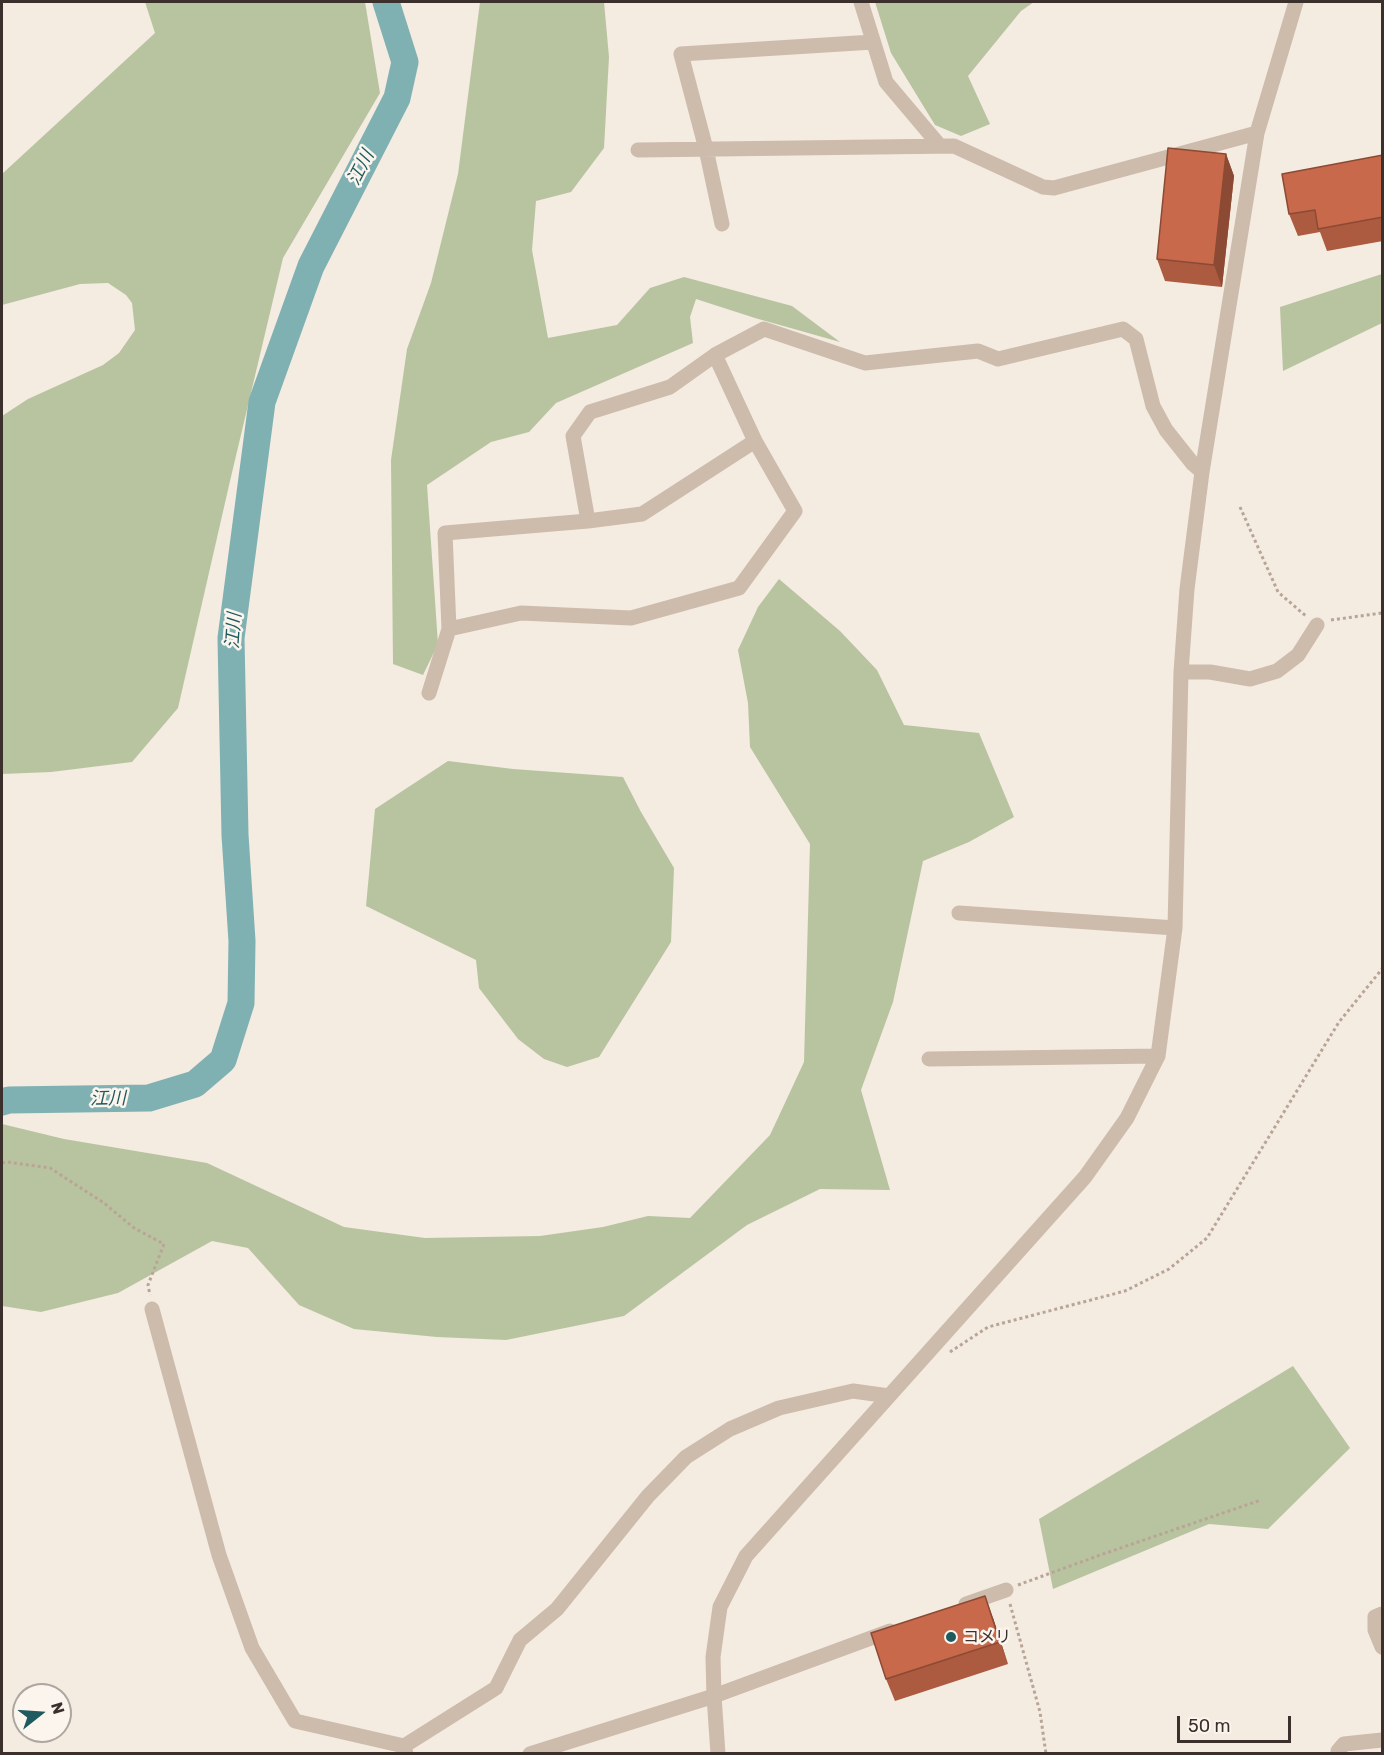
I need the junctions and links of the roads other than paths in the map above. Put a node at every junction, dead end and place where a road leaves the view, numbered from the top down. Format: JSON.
{"nodes":[{"id":1,"x":861,"y":2,"type":"edge"},
{"id":2,"x":1296,"y":2,"type":"edge"},
{"id":3,"x":873,"y":42,"type":"junction"},
{"id":4,"x":1257,"y":133,"type":"junction"},
{"id":5,"x":940,"y":146,"type":"junction"},
{"id":6,"x":706,"y":149,"type":"junction"},
{"id":7,"x":638,"y":150,"type":"dead end"},
{"id":8,"x":722,"y":224,"type":"dead end"},
{"id":9,"x":715,"y":355,"type":"junction"},
{"id":10,"x":755,"y":441,"type":"junction"},
{"id":11,"x":1202,"y":472,"type":"junction"},
{"id":12,"x":588,"y":521,"type":"junction"},
{"id":13,"x":1317,"y":625,"type":"road end"},
{"id":14,"x":449,"y":629,"type":"junction"},
{"id":15,"x":1181,"y":672,"type":"junction"},
{"id":16,"x":429,"y":693,"type":"dead end"},
{"id":17,"x":959,"y":913,"type":"dead end"},
{"id":18,"x":1175,"y":928,"type":"junction"},
{"id":19,"x":1158,"y":1056,"type":"junction"},
{"id":20,"x":929,"y":1059,"type":"dead end"},
{"id":21,"x":152,"y":1309,"type":"road end"},
{"id":22,"x":889,"y":1396,"type":"junction"},
{"id":23,"x":1006,"y":1590,"type":"road end"},
{"id":24,"x":950,"y":1610,"type":"edge"},
{"id":25,"x":1383,"y":1614,"type":"edge"},
{"id":26,"x":904,"y":1626,"type":"edge"},
{"id":27,"x":1383,"y":1647,"type":"edge"},
{"id":28,"x":714,"y":1696,"type":"junction"},
{"id":29,"x":1383,"y":1740,"type":"edge"},
{"id":30,"x":405,"y":1750,"type":"edge"},
{"id":31,"x":530,"y":1754,"type":"edge"},
{"id":32,"x":718,"y":1754,"type":"edge"},
{"id":33,"x":1339,"y":1754,"type":"edge"}],
"edges":[{"from":1,"to":3,"type":"street"},
{"from":2,"to":4,"type":"street"},
{"from":3,"to":5,"type":"street"},
{"from":3,"to":6,"type":"street"},
{"from":4,"to":5,"type":"street"},
{"from":4,"to":11,"type":"street"},
{"from":5,"to":6,"type":"street"},
{"from":6,"to":7,"type":"street"},
{"from":6,"to":8,"type":"street"},
{"from":9,"to":10,"type":"street"},
{"from":9,"to":11,"type":"street"},
{"from":9,"to":12,"type":"street"},
{"from":10,"to":12,"type":"street"},
{"from":10,"to":14,"type":"street"},
{"from":11,"to":15,"type":"street"},
{"from":12,"to":14,"type":"street"},
{"from":13,"to":15,"type":"street"},
{"from":14,"to":16,"type":"street"},
{"from":15,"to":18,"type":"street"},
{"from":17,"to":18,"type":"street"},
{"from":18,"to":19,"type":"street"},
{"from":19,"to":20,"type":"street"},
{"from":19,"to":22,"type":"street"},
{"from":21,"to":30,"type":"street"},
{"from":22,"to":28,"type":"street"},
{"from":22,"to":30,"type":"street"},
{"from":23,"to":24,"type":"street"},
{"from":25,"to":27,"type":"street"},
{"from":26,"to":28,"type":"street"},
{"from":28,"to":31,"type":"street"},
{"from":28,"to":32,"type":"street"},
{"from":29,"to":33,"type":"street"}]}
